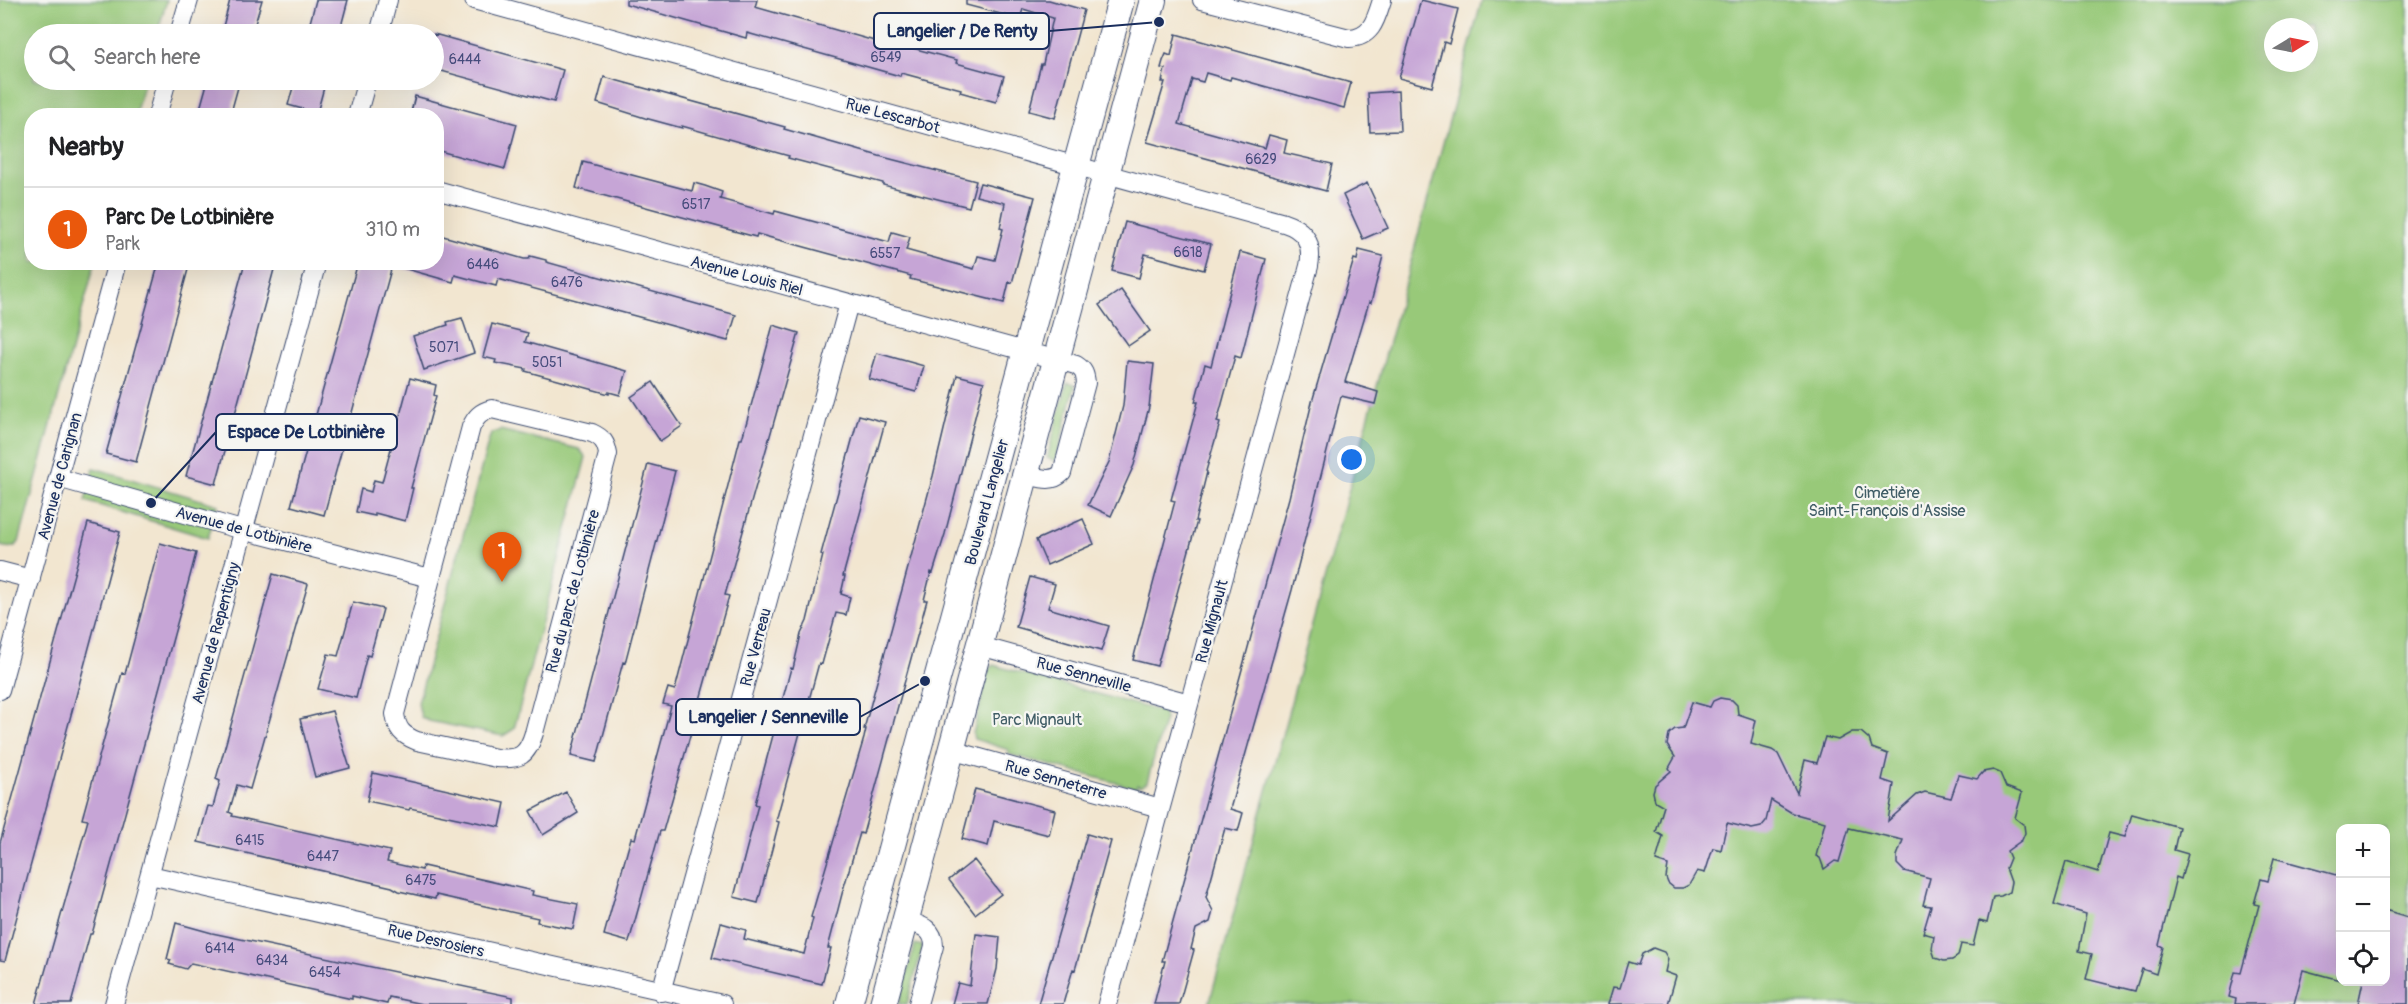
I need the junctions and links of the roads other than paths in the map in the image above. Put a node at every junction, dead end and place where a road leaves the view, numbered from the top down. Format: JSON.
{"nodes":[{"id":1,"x":189,"y":0,"type":"edge"},
{"id":2,"x":388,"y":0,"type":"edge"},
{"id":3,"x":474,"y":0,"type":"edge"},
{"id":4,"x":1121,"y":0,"type":"edge"},
{"id":5,"x":1153,"y":0,"type":"edge"},
{"id":6,"x":1202,"y":0,"type":"edge"},
{"id":7,"x":1382,"y":0,"type":"edge"},
{"id":8,"x":182,"y":24,"type":"edge"},
{"id":9,"x":382,"y":24,"type":"edge"},
{"id":10,"x":164,"y":90,"type":"edge"},
{"id":11,"x":364,"y":90,"type":"edge"},
{"id":12,"x":159,"y":108,"type":"edge"},
{"id":13,"x":359,"y":108,"type":"edge"},
{"id":14,"x":1077,"y":165,"type":"junction"},
{"id":15,"x":1107,"y":173,"type":"junction"},
{"id":16,"x":444,"y":192,"type":"edge"},
{"id":17,"x":1307,"y":238,"type":"joint"},
{"id":18,"x":115,"y":270,"type":"edge"},
{"id":19,"x":314,"y":270,"type":"edge"},
{"id":20,"x":849,"y":303,"type":"junction"},
{"id":21,"x":1027,"y":352,"type":"junction"},
{"id":22,"x":1057,"y":360,"type":"junction"},
{"id":23,"x":1027,"y":475,"type":"junction"},
{"id":24,"x":58,"y":478,"type":"junction"},
{"id":25,"x":242,"y":530,"type":"junction"},
{"id":26,"x":0,"y":571,"type":"edge"},
{"id":27,"x":430,"y":578,"type":"junction"},
{"id":28,"x":31,"y":579,"type":"junction"},
{"id":29,"x":980,"y":646,"type":"junction"},
{"id":30,"x":0,"y":690,"type":"edge"},
{"id":31,"x":1189,"y":703,"type":"junction"},
{"id":32,"x":951,"y":750,"type":"junction"},
{"id":33,"x":1160,"y":808,"type":"junction"},
{"id":34,"x":150,"y":875,"type":"junction"},
{"id":35,"x":905,"y":920,"type":"junction"},
{"id":36,"x":661,"y":992,"type":"junction"},
{"id":37,"x":114,"y":1004,"type":"edge"},
{"id":38,"x":722,"y":1004,"type":"edge"},
{"id":39,"x":849,"y":1004,"type":"edge"},
{"id":40,"x":883,"y":1004,"type":"edge"},
{"id":41,"x":918,"y":1004,"type":"edge"},
{"id":42,"x":1107,"y":1004,"type":"edge"}],
"edges":[{"from":1,"to":8,"type":"street"},
{"from":2,"to":9,"type":"street"},
{"from":3,"to":14,"type":"street","name":"Rue Lescarbot"},
{"from":4,"to":14,"type":"main road","name":"Boulevard Langelier"},
{"from":5,"to":15,"type":"main road","name":"Boulevard Langelier"},
{"from":6,"to":7,"type":"street"},
{"from":10,"to":12,"type":"street"},
{"from":11,"to":13,"type":"street"},
{"from":14,"to":15,"type":"street","name":"Rue Lescarbot"},
{"from":14,"to":21,"type":"main road","name":"Boulevard Langelier"},
{"from":15,"to":17,"type":"street","name":"Rue Lescarbot"},
{"from":15,"to":22,"type":"main road","name":"Boulevard Langelier"},
{"from":16,"to":20,"type":"street","name":"Avenue Louis Riel"},
{"from":17,"to":31,"type":"street","name":"Rue Mignault"},
{"from":18,"to":24,"type":"street","name":"Avenue de Carignan"},
{"from":19,"to":25,"type":"street","name":"Avenue de Repentigny"},
{"from":20,"to":21,"type":"street","name":"Avenue Louis Riel"},
{"from":20,"to":36,"type":"street","name":"Rue Verreau"},
{"from":21,"to":22,"type":"street","name":"Avenue Louis Riel"},
{"from":21,"to":39,"type":"main road","name":"Boulevard Langelier"},
{"from":22,"to":23,"type":"main road","name":"Boulevard Langelier"},
{"from":22,"to":23,"type":"street","name":"Avenue Louis Riel"},
{"from":23,"to":29,"type":"main road","name":"Boulevard Langelier"},
{"from":24,"to":25,"type":"street","name":"Avenue de Lotbinière"},
{"from":24,"to":28,"type":"street","name":"Avenue de Carignan"},
{"from":25,"to":27,"type":"street","name":"Avenue de Lotbinière"},
{"from":25,"to":34,"type":"street","name":"Avenue de Repentigny"},
{"from":26,"to":28,"type":"street"},
{"from":27,"to":27,"type":"street","name":"Rue du parc de Lotbinière"},
{"from":28,"to":30,"type":"street","name":"Avenue de Carignan"},
{"from":29,"to":31,"type":"street","name":"Rue Senneville"},
{"from":29,"to":32,"type":"main road","name":"Boulevard Langelier"},
{"from":31,"to":33,"type":"street","name":"Rue Mignault"},
{"from":32,"to":33,"type":"street","name":"Rue Senneterre"},
{"from":32,"to":35,"type":"main road","name":"Boulevard Langelier"},
{"from":33,"to":42,"type":"street","name":"Rue Mignault"},
{"from":34,"to":36,"type":"street","name":"Rue Desrosiers"},
{"from":34,"to":37,"type":"street","name":"Avenue de Repentigny"},
{"from":35,"to":40,"type":"main road","name":"Boulevard Langelier"},
{"from":35,"to":41,"type":"street"},
{"from":36,"to":38,"type":"street","name":"Rue Desrosiers"}]}
